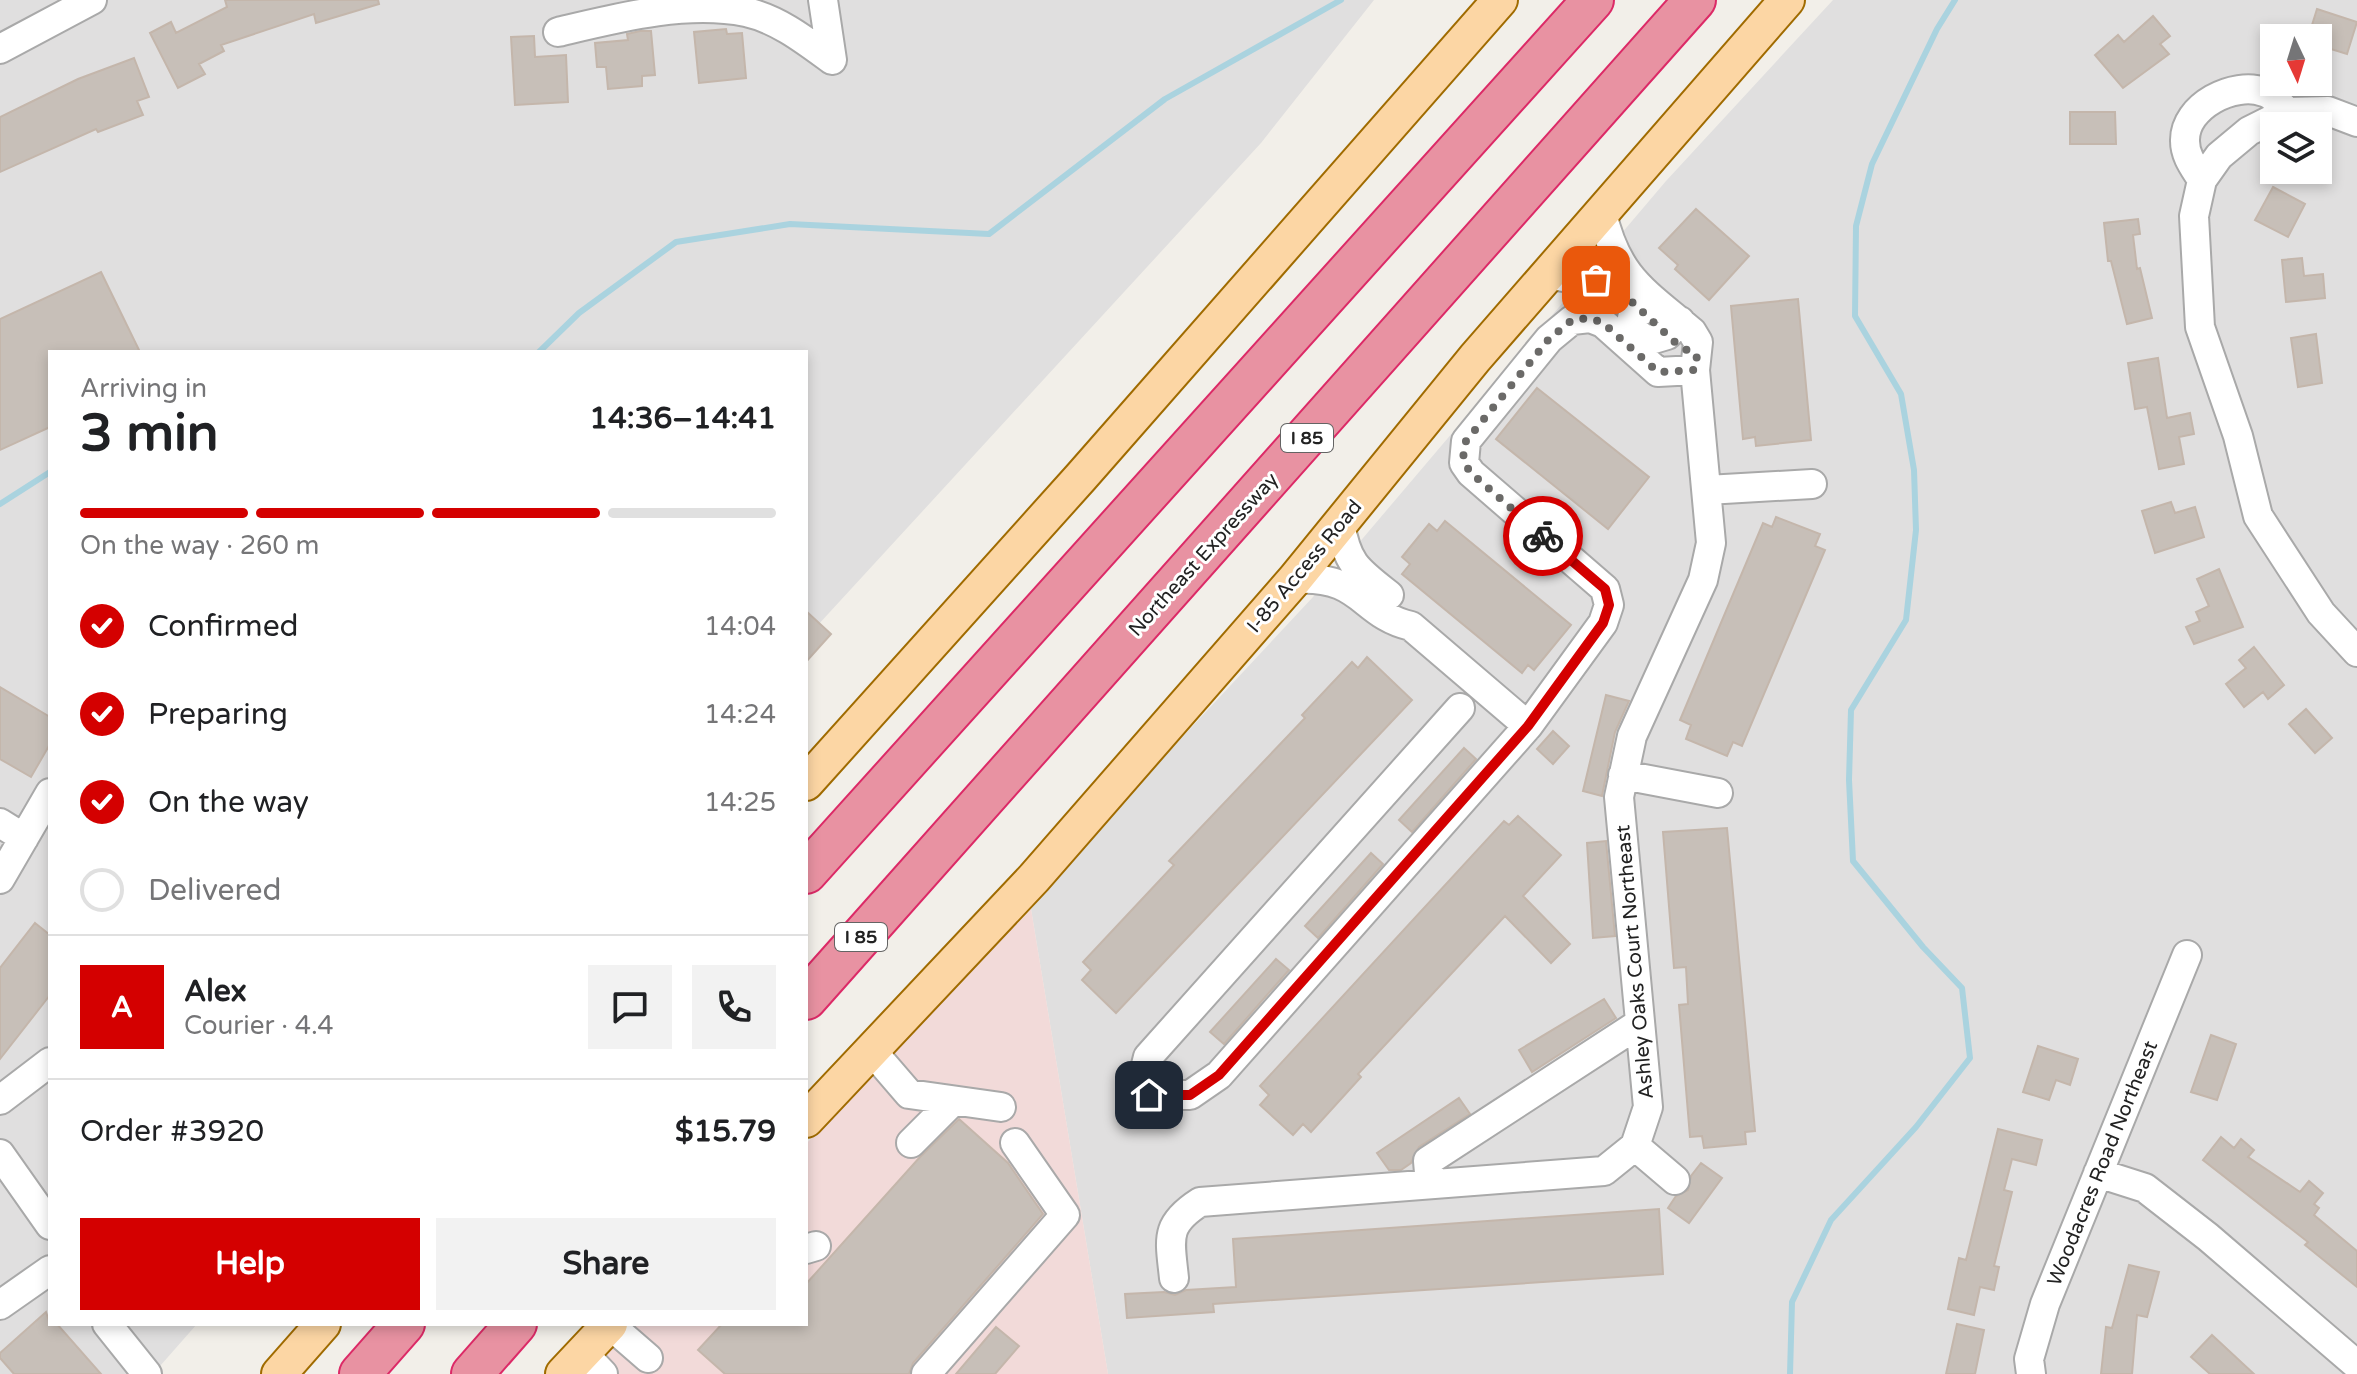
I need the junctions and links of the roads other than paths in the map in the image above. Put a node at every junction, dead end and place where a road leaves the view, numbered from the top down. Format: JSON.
{"nodes":[{"id":1,"x":92,"y":0,"type":"edge"},
{"id":2,"x":823,"y":0,"type":"edge"},
{"id":3,"x":1500,"y":0,"type":"edge"},
{"id":4,"x":1593,"y":0,"type":"edge"},
{"id":5,"x":1695,"y":0,"type":"edge"},
{"id":6,"x":1787,"y":0,"type":"edge"},
{"id":7,"x":558,"y":32,"type":"dead end"},
{"id":8,"x":0,"y":49,"type":"edge"},
{"id":9,"x":2287,"y":112,"type":"joint"},
{"id":10,"x":2331,"y":112,"type":"edge"},
{"id":11,"x":2332,"y":113,"type":"edge"},
{"id":12,"x":2357,"y":122,"type":"edge"},
{"id":13,"x":2260,"y":126,"type":"edge"},
{"id":14,"x":2202,"y":180,"type":"junction"},
{"id":15,"x":1602,"y":213,"type":"junction"},
{"id":16,"x":1548,"y":275,"type":"junction"},
{"id":17,"x":1643,"y":301,"type":"junction"},
{"id":18,"x":1696,"y":362,"type":"junction"},
{"id":19,"x":1812,"y":484,"type":"dead end"},
{"id":20,"x":1707,"y":490,"type":"junction"},
{"id":21,"x":1340,"y":523,"type":"junction"},
{"id":22,"x":1295,"y":579,"type":"junction"},
{"id":23,"x":1364,"y":592,"type":"junction"},
{"id":24,"x":2357,"y":652,"type":"edge"},
{"id":25,"x":1460,"y":708,"type":"dead end"},
{"id":26,"x":1528,"y":726,"type":"junction"},
{"id":27,"x":1623,"y":775,"type":"junction"},
{"id":28,"x":808,"y":781,"type":"edge"},
{"id":29,"x":1718,"y":793,"type":"dead end"},
{"id":30,"x":48,"y":795,"type":"edge"},
{"id":31,"x":12,"y":831,"type":"edge"},
{"id":32,"x":808,"y":871,"type":"edge"},
{"id":33,"x":0,"y":879,"type":"edge"},
{"id":34,"x":2187,"y":955,"type":"dead end"},
{"id":35,"x":808,"y":997,"type":"edge"},
{"id":36,"x":1640,"y":1023,"type":"junction"},
{"id":37,"x":872,"y":1051,"type":"junction"},
{"id":38,"x":48,"y":1064,"type":"edge"},
{"id":39,"x":0,"y":1100,"type":"edge"},
{"id":40,"x":952,"y":1102,"type":"junction"},
{"id":41,"x":1001,"y":1107,"type":"dead end"},
{"id":42,"x":808,"y":1118,"type":"edge"},
{"id":43,"x":911,"y":1143,"type":"dead end"},
{"id":44,"x":1015,"y":1143,"type":"dead end"},
{"id":45,"x":1635,"y":1146,"type":"junction"},
{"id":46,"x":0,"y":1154,"type":"edge"},
{"id":47,"x":2098,"y":1173,"type":"junction"},
{"id":48,"x":1675,"y":1180,"type":"dead end"},
{"id":49,"x":1430,"y":1184,"type":"junction"},
{"id":50,"x":48,"y":1222,"type":"edge"},
{"id":51,"x":48,"y":1271,"type":"edge"},
{"id":52,"x":1174,"y":1278,"type":"dead end"},
{"id":53,"x":0,"y":1305,"type":"edge"},
{"id":54,"x":109,"y":1326,"type":"edge"},
{"id":55,"x":321,"y":1326,"type":"edge"},
{"id":56,"x":402,"y":1326,"type":"edge"},
{"id":57,"x":514,"y":1326,"type":"edge"},
{"id":58,"x":609,"y":1326,"type":"edge"},
{"id":59,"x":612,"y":1326,"type":"edge"},
{"id":60,"x":648,"y":1358,"type":"dead end"},
{"id":61,"x":2357,"y":1365,"type":"edge"},
{"id":62,"x":583,"y":1367,"type":"edge"},
{"id":63,"x":147,"y":1374,"type":"edge"},
{"id":64,"x":279,"y":1374,"type":"edge"},
{"id":65,"x":360,"y":1374,"type":"edge"},
{"id":66,"x":472,"y":1374,"type":"edge"},
{"id":67,"x":926,"y":1374,"type":"edge"},
{"id":68,"x":2031,"y":1374,"type":"edge"}],
"edges":[{"from":1,"to":8,"type":"street"},
{"from":2,"to":7,"type":"street"},
{"from":3,"to":28,"type":"main road"},
{"from":4,"to":32,"type":"highway"},
{"from":5,"to":35,"type":"highway","name":"Northeast Expressway","number":"I 85"},
{"from":6,"to":15,"type":"main road","name":"I-85 Access Road"},
{"from":9,"to":10,"type":"street"},
{"from":9,"to":14,"type":"street"},
{"from":11,"to":12,"type":"street"},
{"from":13,"to":14,"type":"street"},
{"from":14,"to":24,"type":"street"},
{"from":15,"to":16,"type":"main road","name":"I-85 Access Road"},
{"from":15,"to":17,"type":"street","name":"Ashley Oaks Court Northeast"},
{"from":16,"to":17,"type":"street","name":"Ashley Oaks Court Northeast"},
{"from":16,"to":21,"type":"main road","name":"I-85 Access Road"},
{"from":17,"to":18,"type":"street","name":"Ashley Oaks Court Northeast"},
{"from":18,"to":20,"type":"street","name":"Ashley Oaks Court Northeast"},
{"from":18,"to":26,"type":"street"},
{"from":19,"to":20,"type":"street"},
{"from":20,"to":27,"type":"street","name":"Ashley Oaks Court Northeast"},
{"from":21,"to":22,"type":"main road","name":"I-85 Access Road"},
{"from":21,"to":23,"type":"street"},
{"from":22,"to":23,"type":"street"},
{"from":22,"to":37,"type":"main road","name":"I-85 Access Road"},
{"from":23,"to":26,"type":"street"},
{"from":25,"to":26,"type":"street"},
{"from":27,"to":29,"type":"street"},
{"from":27,"to":36,"type":"street","name":"Ashley Oaks Court Northeast"},
{"from":30,"to":31,"type":"street"},
{"from":31,"to":33,"type":"street"},
{"from":34,"to":47,"type":"street","name":"Woodacres Road Northeast"},
{"from":36,"to":45,"type":"street","name":"Ashley Oaks Court Northeast"},
{"from":36,"to":49,"type":"street"},
{"from":37,"to":40,"type":"street"},
{"from":37,"to":42,"type":"main road","name":"I-85 Access Road"},
{"from":38,"to":39,"type":"street"},
{"from":40,"to":41,"type":"street"},
{"from":40,"to":43,"type":"street"},
{"from":44,"to":67,"type":"street"},
{"from":45,"to":48,"type":"street"},
{"from":45,"to":49,"type":"street"},
{"from":46,"to":50,"type":"street"},
{"from":47,"to":61,"type":"street"},
{"from":47,"to":68,"type":"street","name":"Woodacres Road Northeast"},
{"from":49,"to":52,"type":"street"},
{"from":51,"to":53,"type":"street"},
{"from":54,"to":63,"type":"street"},
{"from":55,"to":64,"type":"main road"},
{"from":56,"to":65,"type":"highway"},
{"from":57,"to":66,"type":"highway"},
{"from":58,"to":62,"type":"main road"},
{"from":59,"to":60,"type":"street"}]}
